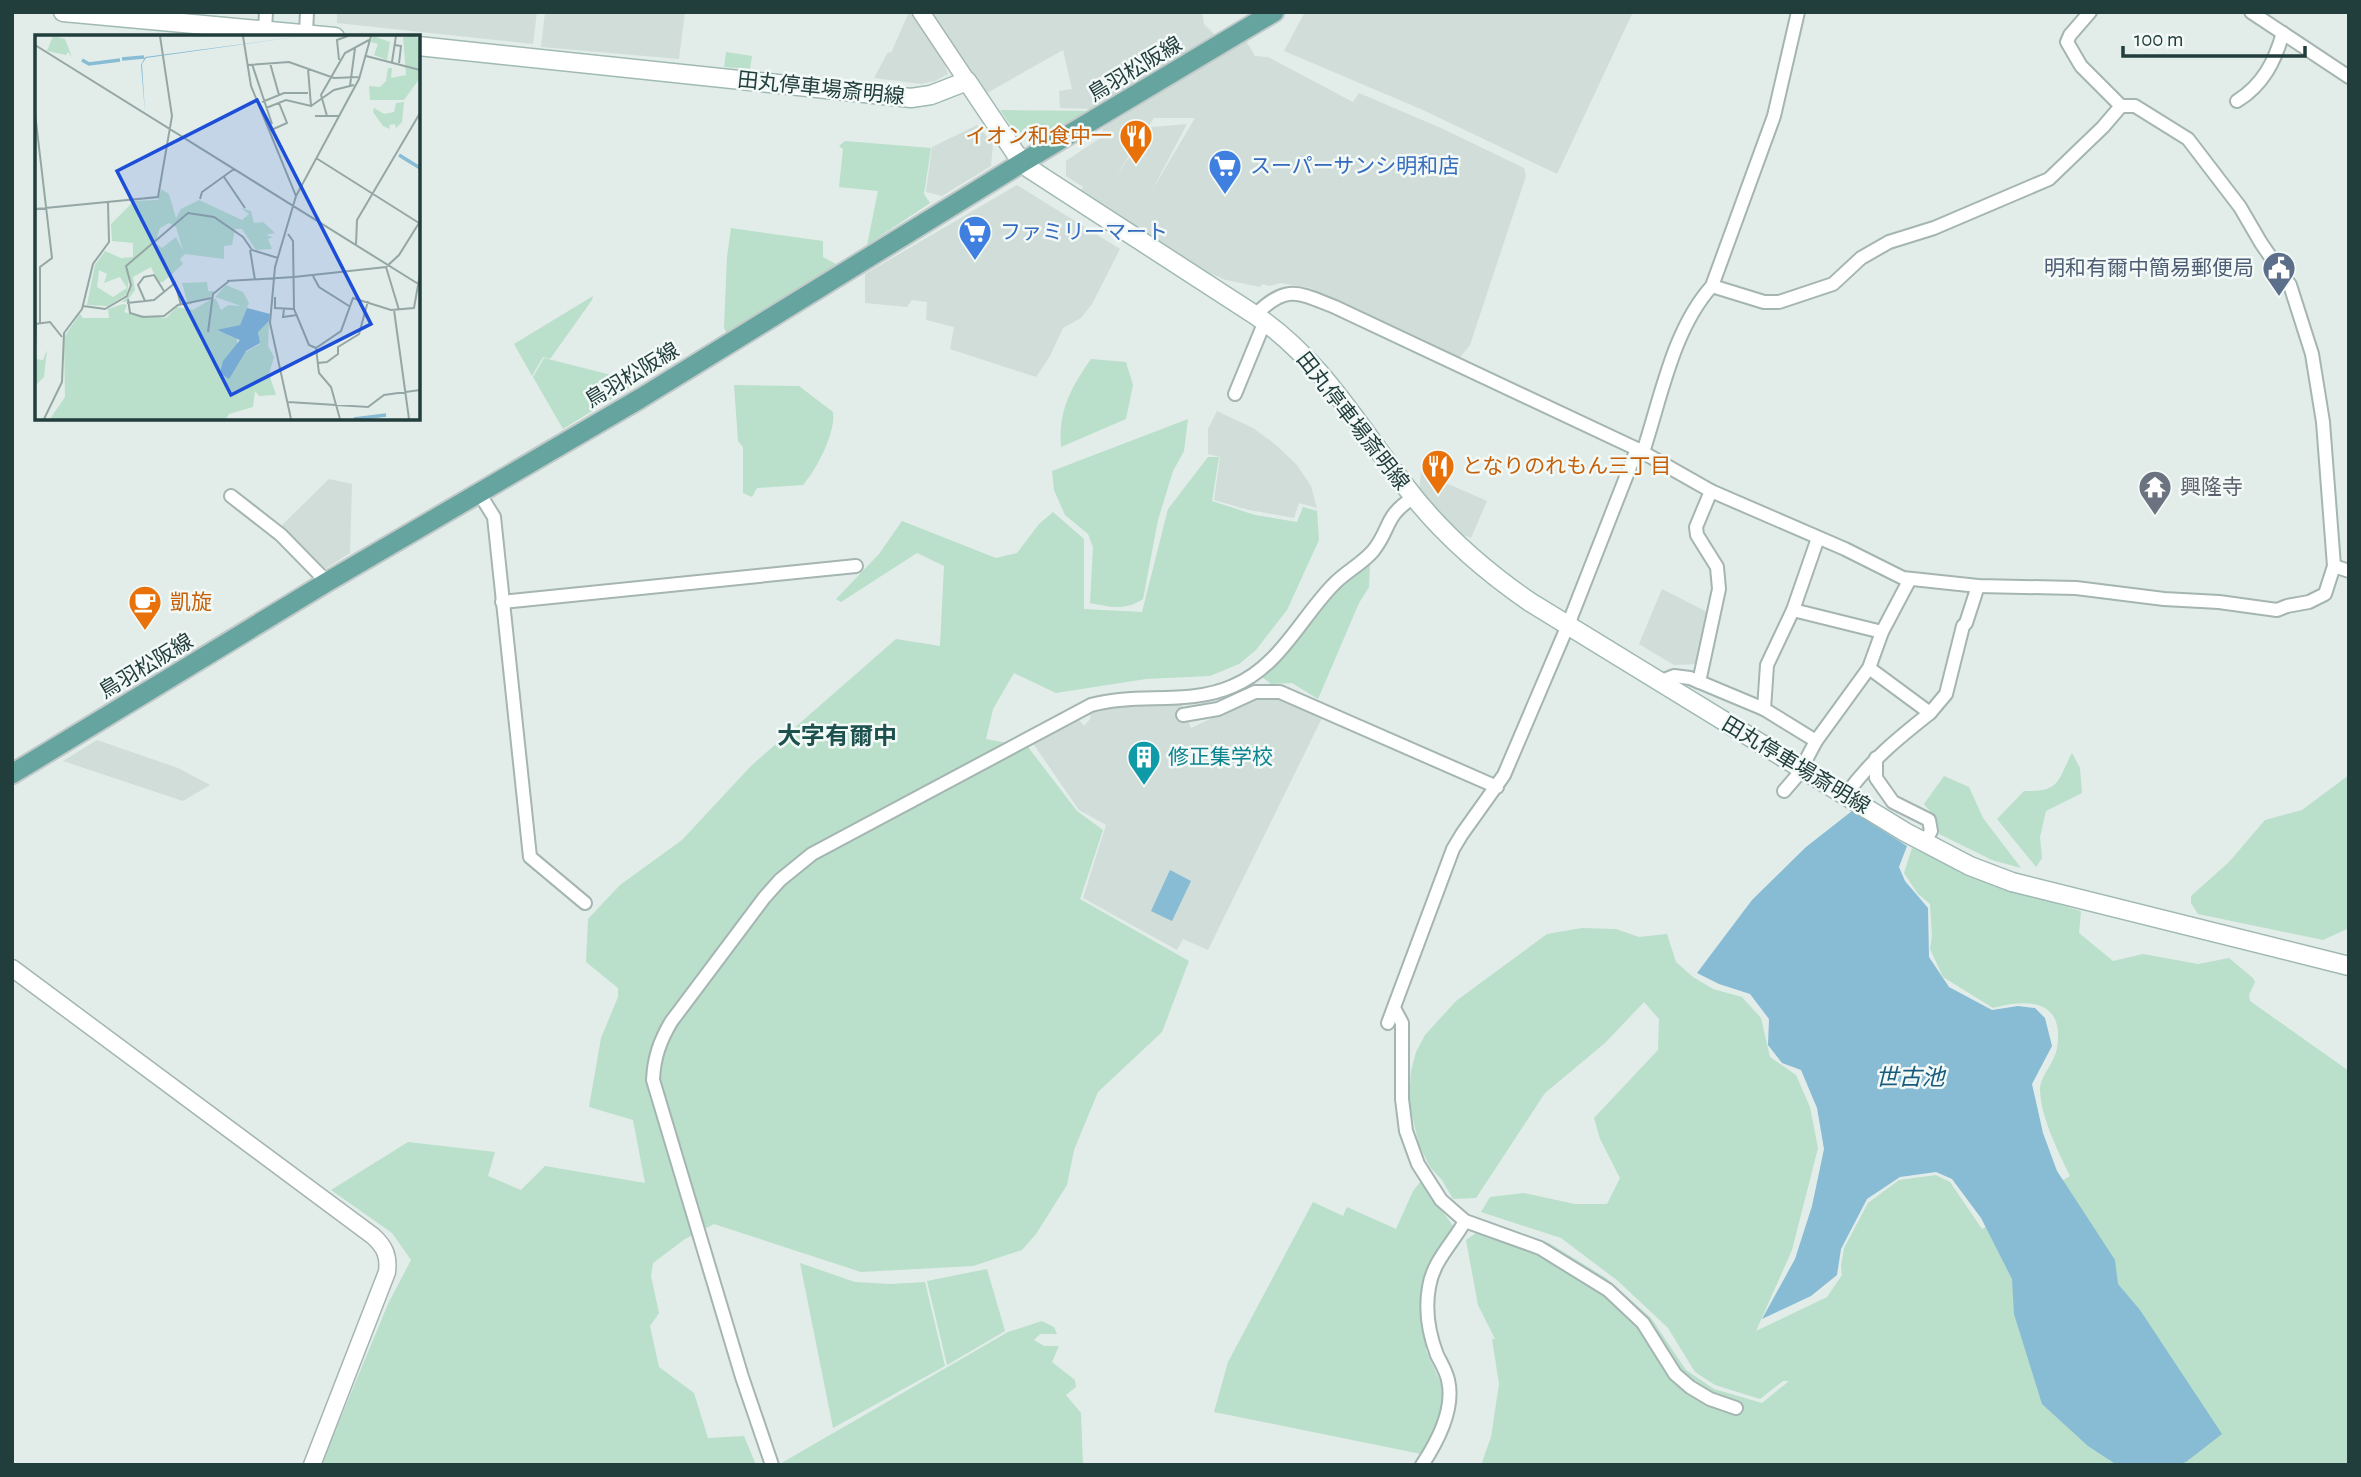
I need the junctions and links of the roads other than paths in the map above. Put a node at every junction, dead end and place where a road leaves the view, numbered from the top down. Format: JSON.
{"nodes":[{"id":1,"x":63,"y":12,"type":"edge"},
{"id":2,"x":307,"y":12,"type":"edge"},
{"id":3,"x":921,"y":12,"type":"edge"},
{"id":4,"x":1274,"y":12,"type":"edge"},
{"id":5,"x":1798,"y":12,"type":"edge"},
{"id":6,"x":2090,"y":12,"type":"edge"},
{"id":7,"x":2251,"y":12,"type":"edge"},
{"id":8,"x":266,"y":21,"type":"edge"},
{"id":9,"x":306,"y":33,"type":"junction"},
{"id":10,"x":2283,"y":33,"type":"junction"},
{"id":11,"x":320,"y":35,"type":"edge"},
{"id":12,"x":420,"y":47,"type":"edge"},
{"id":13,"x":2349,"y":77,"type":"edge"},
{"id":14,"x":967,"y":81,"type":"junction"},
{"id":15,"x":2236,"y":101,"type":"dead end"},
{"id":16,"x":2121,"y":106,"type":"junction"},
{"id":17,"x":1023,"y":162,"type":"junction"},
{"id":18,"x":1712,"y":286,"type":"junction"},
{"id":19,"x":1260,"y":318,"type":"junction"},
{"id":20,"x":1235,"y":394,"type":"dead end"},
{"id":21,"x":1640,"y":451,"type":"junction"},
{"id":22,"x":1711,"y":491,"type":"junction"},
{"id":23,"x":480,"y":493,"type":"junction"},
{"id":24,"x":232,"y":496,"type":"dead end"},
{"id":25,"x":1414,"y":497,"type":"junction"},
{"id":26,"x":1818,"y":538,"type":"junction"},
{"id":27,"x":856,"y":566,"type":"dead end"},
{"id":28,"x":2334,"y":566,"type":"junction"},
{"id":29,"x":2349,"y":571,"type":"edge"},
{"id":30,"x":1910,"y":579,"type":"junction"},
{"id":31,"x":327,"y":582,"type":"junction"},
{"id":32,"x":1978,"y":586,"type":"junction"},
{"id":33,"x":502,"y":602,"type":"junction"},
{"id":34,"x":1793,"y":610,"type":"junction"},
{"id":35,"x":1568,"y":625,"type":"junction"},
{"id":36,"x":1882,"y":632,"type":"junction"},
{"id":37,"x":1869,"y":668,"type":"junction"},
{"id":38,"x":1659,"y":682,"type":"junction"},
{"id":39,"x":1699,"y":682,"type":"junction"},
{"id":40,"x":1764,"y":709,"type":"junction"},
{"id":41,"x":1930,"y":713,"type":"junction"},
{"id":42,"x":1183,"y":715,"type":"dead end"},
{"id":43,"x":1816,"y":741,"type":"junction"},
{"id":44,"x":1808,"y":758,"type":"dead end"},
{"id":45,"x":1876,"y":758,"type":"junction"},
{"id":46,"x":12,"y":774,"type":"edge"},
{"id":47,"x":1796,"y":777,"type":"dead end"},
{"id":48,"x":1497,"y":787,"type":"junction"},
{"id":49,"x":1784,"y":791,"type":"dead end"},
{"id":50,"x":1845,"y":796,"type":"junction"},
{"id":51,"x":1924,"y":844,"type":"junction"},
{"id":52,"x":585,"y":903,"type":"dead end"},
{"id":53,"x":2349,"y":966,"type":"edge"},
{"id":54,"x":12,"y":968,"type":"edge"},
{"id":55,"x":1394,"y":1008,"type":"junction"},
{"id":56,"x":1388,"y":1023,"type":"dead end"},
{"id":57,"x":1465,"y":1221,"type":"junction"},
{"id":58,"x":1736,"y":1408,"type":"dead end"},
{"id":59,"x":312,"y":1465,"type":"edge"},
{"id":60,"x":772,"y":1465,"type":"edge"},
{"id":61,"x":1422,"y":1465,"type":"edge"}],
"edges":[{"from":1,"to":8,"type":"main road"},
{"from":2,"to":9,"type":"street"},
{"from":3,"to":14,"type":"street"},
{"from":4,"to":17,"type":"main road","name":"鳥羽松阪線"},
{"from":5,"to":18,"type":"street"},
{"from":6,"to":16,"type":"street"},
{"from":7,"to":10,"type":"street"},
{"from":8,"to":9,"type":"main road"},
{"from":9,"to":11,"type":"main road"},
{"from":10,"to":13,"type":"street"},
{"from":10,"to":15,"type":"street"},
{"from":12,"to":14,"type":"main road","name":"田丸停車場斎明線"},
{"from":14,"to":17,"type":"main road","name":"田丸停車場斎明線"},
{"from":16,"to":18,"type":"street"},
{"from":16,"to":28,"type":"street"},
{"from":17,"to":19,"type":"main road","name":"田丸停車場斎明線"},
{"from":17,"to":23,"type":"main road","name":"鳥羽松阪線"},
{"from":18,"to":21,"type":"street"},
{"from":19,"to":20,"type":"street"},
{"from":19,"to":21,"type":"street"},
{"from":19,"to":25,"type":"main road","name":"田丸停車場斎明線"},
{"from":21,"to":22,"type":"street"},
{"from":21,"to":35,"type":"street"},
{"from":22,"to":26,"type":"street"},
{"from":22,"to":39,"type":"street"},
{"from":23,"to":31,"type":"main road","name":"鳥羽松阪線"},
{"from":23,"to":33,"type":"street"},
{"from":24,"to":31,"type":"street"},
{"from":25,"to":35,"type":"main road","name":"田丸停車場斎明線"},
{"from":25,"to":60,"type":"street"},
{"from":26,"to":30,"type":"street"},
{"from":26,"to":34,"type":"street"},
{"from":27,"to":33,"type":"street"},
{"from":28,"to":29,"type":"street"},
{"from":28,"to":32,"type":"street"},
{"from":30,"to":32,"type":"street"},
{"from":30,"to":36,"type":"street"},
{"from":31,"to":46,"type":"main road","name":"鳥羽松阪線"},
{"from":32,"to":41,"type":"street"},
{"from":33,"to":52,"type":"street"},
{"from":34,"to":36,"type":"street"},
{"from":34,"to":40,"type":"street"},
{"from":35,"to":38,"type":"main road","name":"田丸停車場斎明線"},
{"from":35,"to":48,"type":"street"},
{"from":36,"to":37,"type":"street"},
{"from":37,"to":41,"type":"street"},
{"from":37,"to":43,"type":"street"},
{"from":38,"to":39,"type":"street"},
{"from":38,"to":50,"type":"main road","name":"田丸停車場斎明線"},
{"from":39,"to":40,"type":"street"},
{"from":40,"to":43,"type":"street"},
{"from":41,"to":45,"type":"street"},
{"from":42,"to":48,"type":"street"},
{"from":43,"to":44,"type":"street"},
{"from":45,"to":50,"type":"street"},
{"from":45,"to":51,"type":"street"},
{"from":47,"to":49,"type":"street"},
{"from":48,"to":55,"type":"street"},
{"from":50,"to":51,"type":"main road","name":"田丸停車場斎明線"},
{"from":51,"to":53,"type":"main road","name":"田丸停車場斎明線"},
{"from":54,"to":59,"type":"street"},
{"from":55,"to":56,"type":"street"},
{"from":55,"to":57,"type":"street"},
{"from":57,"to":58,"type":"street"},
{"from":57,"to":61,"type":"street"}]}
